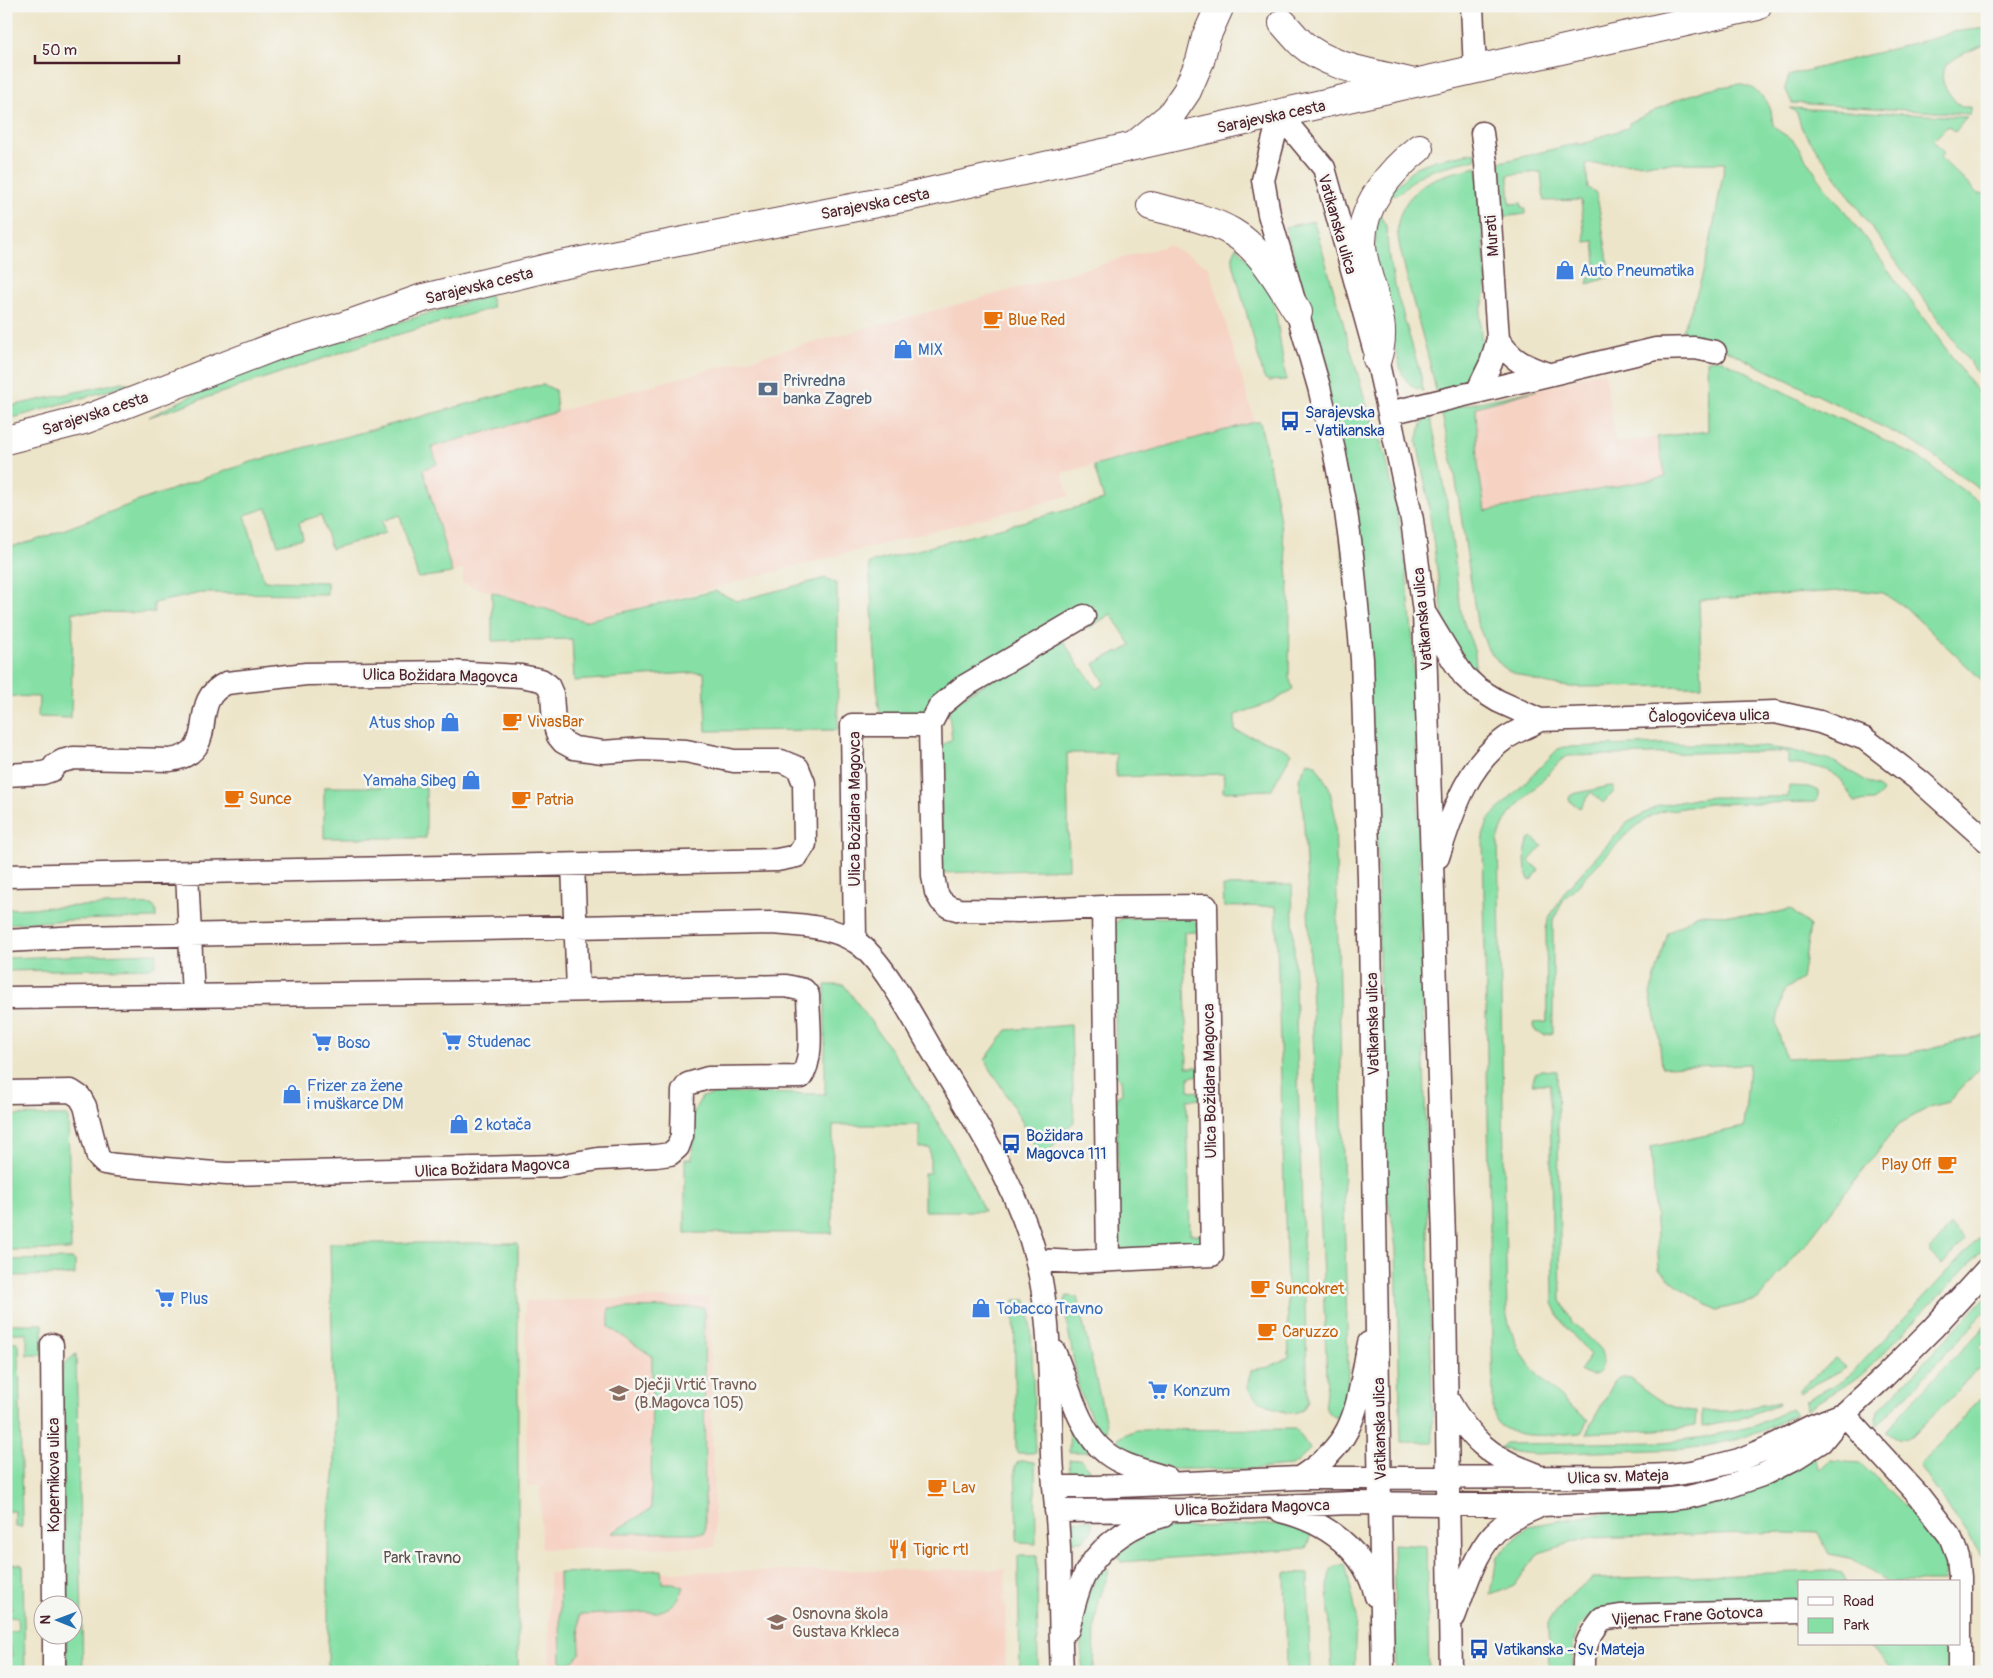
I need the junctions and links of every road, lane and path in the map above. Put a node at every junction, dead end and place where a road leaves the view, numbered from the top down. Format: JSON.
{"nodes":[{"id":1,"x":1472,"y":6,"type":"edge"},
{"id":2,"x":1757,"y":6,"type":"edge"},
{"id":3,"x":1219,"y":8,"type":"dead end"},
{"id":4,"x":1283,"y":23,"type":"dead end"},
{"id":5,"x":1475,"y":70,"type":"junction"},
{"id":6,"x":1414,"y":83,"type":"junction"},
{"id":7,"x":1280,"y":114,"type":"junction"},
{"id":8,"x":1482,"y":134,"type":"dead end"},
{"id":9,"x":1133,"y":147,"type":"junction"},
{"id":10,"x":1419,"y":148,"type":"dead end"},
{"id":11,"x":1150,"y":206,"type":"dead end"},
{"id":12,"x":1298,"y":312,"type":"junction"},
{"id":13,"x":1498,"y":340,"type":"junction"},
{"id":14,"x":1714,"y":352,"type":"dead end"},
{"id":15,"x":1377,"y":360,"type":"junction"},
{"id":16,"x":1548,"y":374,"type":"junction"},
{"id":17,"x":1477,"y":392,"type":"junction"},
{"id":18,"x":1389,"y":413,"type":"junction"},
{"id":19,"x":6,"y":440,"type":"edge"},
{"id":20,"x":1424,"y":612,"type":"junction"},
{"id":21,"x":1084,"y":616,"type":"dead end"},
{"id":22,"x":1540,"y":720,"type":"junction"},
{"id":23,"x":930,"y":725,"type":"junction"},
{"id":24,"x":6,"y":775,"type":"edge"},
{"id":25,"x":1987,"y":841,"type":"edge"},
{"id":26,"x":573,"y":865,"type":"junction"},
{"id":27,"x":1433,"y":869,"type":"junction"},
{"id":28,"x":187,"y":873,"type":"junction"},
{"id":29,"x":6,"y":876,"type":"edge"},
{"id":30,"x":1102,"y":907,"type":"junction"},
{"id":31,"x":576,"y":927,"type":"junction"},
{"id":32,"x":191,"y":935,"type":"junction"},
{"id":33,"x":854,"y":940,"type":"junction"},
{"id":34,"x":6,"y":941,"type":"edge"},
{"id":35,"x":578,"y":990,"type":"junction"},
{"id":36,"x":193,"y":996,"type":"junction"},
{"id":37,"x":6,"y":998,"type":"edge"},
{"id":38,"x":6,"y":1092,"type":"edge"},
{"id":39,"x":1108,"y":1259,"type":"junction"},
{"id":40,"x":1037,"y":1260,"type":"junction"},
{"id":41,"x":1987,"y":1270,"type":"edge"},
{"id":42,"x":1378,"y":1303,"type":"junction"},
{"id":43,"x":1049,"y":1340,"type":"junction"},
{"id":44,"x":52,"y":1345,"type":"dead end"},
{"id":45,"x":1446,"y":1397,"type":"junction"},
{"id":46,"x":1844,"y":1414,"type":"junction"},
{"id":47,"x":1299,"y":1478,"type":"junction"},
{"id":48,"x":1380,"y":1478,"type":"junction"},
{"id":49,"x":1448,"y":1478,"type":"junction"},
{"id":50,"x":1546,"y":1478,"type":"junction"},
{"id":51,"x":1180,"y":1483,"type":"junction"},
{"id":52,"x":1054,"y":1487,"type":"junction"},
{"id":53,"x":1381,"y":1503,"type":"junction"},
{"id":54,"x":1448,"y":1505,"type":"junction"},
{"id":55,"x":1541,"y":1505,"type":"junction"},
{"id":56,"x":1261,"y":1506,"type":"junction"},
{"id":57,"x":1185,"y":1510,"type":"junction"},
{"id":58,"x":1056,"y":1511,"type":"junction"},
{"id":59,"x":54,"y":1596,"type":"edge"},
{"id":60,"x":1960,"y":1608,"type":"edge"},
{"id":61,"x":1798,"y":1611,"type":"edge"},
{"id":62,"x":1382,"y":1621,"type":"junction"},
{"id":63,"x":1450,"y":1627,"type":"junction"},
{"id":64,"x":54,"y":1646,"type":"edge"},
{"id":65,"x":1061,"y":1663,"type":"edge"},
{"id":66,"x":54,"y":1672,"type":"edge"},
{"id":67,"x":1383,"y":1672,"type":"edge"},
{"id":68,"x":1451,"y":1672,"type":"edge"},
{"id":69,"x":1584,"y":1672,"type":"edge"},
{"id":70,"x":1960,"y":1672,"type":"edge"}],
"edges":[{"from":1,"to":5,"type":"street"},
{"from":2,"to":5,"type":"main road","name":"Sarajevska cesta"},
{"from":3,"to":9,"type":"main road"},
{"from":4,"to":6,"type":"main road"},
{"from":5,"to":6,"type":"main road","name":"Sarajevska cesta"},
{"from":6,"to":7,"type":"main road","name":"Sarajevska cesta"},
{"from":7,"to":9,"type":"main road","name":"Sarajevska cesta"},
{"from":7,"to":12,"type":"street","name":"Vatikanska ulica"},
{"from":7,"to":15,"type":"street","name":"Vatikanska ulica"},
{"from":8,"to":13,"type":"street","name":"Murati"},
{"from":9,"to":19,"type":"main road","name":"Sarajevska cesta"},
{"from":10,"to":15,"type":"main road"},
{"from":11,"to":12,"type":"main road"},
{"from":12,"to":42,"type":"street","name":"Vatikanska ulica"},
{"from":13,"to":16,"type":"street"},
{"from":13,"to":17,"type":"street","name":"Murati"},
{"from":14,"to":16,"type":"street"},
{"from":15,"to":18,"type":"street","name":"Vatikanska ulica"},
{"from":16,"to":17,"type":"street"},
{"from":17,"to":18,"type":"street"},
{"from":18,"to":20,"type":"street","name":"Vatikanska ulica"},
{"from":20,"to":22,"type":"street","name":"Čalogovićeva ulica"},
{"from":20,"to":27,"type":"street","name":"Vatikanska ulica"},
{"from":21,"to":23,"type":"street"},
{"from":22,"to":25,"type":"street","name":"Čalogovićeva ulica"},
{"from":22,"to":27,"type":"street","name":"Čalogovićeva ulica"},
{"from":23,"to":30,"type":"street","name":"Ulica Božidara Magovca"},
{"from":23,"to":33,"type":"street","name":"Ulica Božidara Magovca"},
{"from":24,"to":26,"type":"street","name":"Ulica Božidara Magovca"},
{"from":26,"to":28,"type":"street","name":"Ulica Božidara Magovca"},
{"from":26,"to":31,"type":"street"},
{"from":27,"to":45,"type":"street","name":"Vatikanska ulica"},
{"from":28,"to":29,"type":"street","name":"Ulica Božidara Magovca"},
{"from":28,"to":32,"type":"street"},
{"from":30,"to":39,"type":"street"},
{"from":30,"to":39,"type":"street","name":"Ulica Božidara Magovca"},
{"from":31,"to":32,"type":"street"},
{"from":31,"to":33,"type":"street"},
{"from":31,"to":35,"type":"street"},
{"from":32,"to":34,"type":"street"},
{"from":32,"to":36,"type":"street"},
{"from":33,"to":40,"type":"street"},
{"from":35,"to":36,"type":"street","name":"Ulica Božidara Magovca"},
{"from":35,"to":38,"type":"street","name":"Ulica Božidara Magovca"},
{"from":36,"to":37,"type":"street","name":"Ulica Božidara Magovca"},
{"from":39,"to":40,"type":"street","name":"Ulica Božidara Magovca"},
{"from":40,"to":43,"type":"street"},
{"from":41,"to":46,"type":"street","name":"Ulica sv. Mateja"},
{"from":42,"to":47,"type":"street"},
{"from":42,"to":48,"type":"street","name":"Vatikanska ulica"},
{"from":43,"to":51,"type":"street"},
{"from":43,"to":52,"type":"street"},
{"from":44,"to":59,"type":"street","name":"Kopernikova ulica"},
{"from":45,"to":49,"type":"street","name":"Vatikanska ulica"},
{"from":45,"to":50,"type":"street"},
{"from":46,"to":50,"type":"street","name":"Ulica sv. Mateja"},
{"from":46,"to":55,"type":"street","name":"Ulica sv. Mateja"},
{"from":46,"to":60,"type":"street"},
{"from":47,"to":48,"type":"street","name":"Ulica Božidara Magovca"},
{"from":47,"to":51,"type":"street","name":"Ulica Božidara Magovca"},
{"from":48,"to":49,"type":"street","name":"Ulica sv. Mateja"},
{"from":48,"to":53,"type":"street","name":"Vatikanska ulica"},
{"from":49,"to":50,"type":"street","name":"Ulica sv. Mateja"},
{"from":49,"to":54,"type":"street","name":"Vatikanska ulica"},
{"from":51,"to":52,"type":"street","name":"Ulica Božidara Magovca"},
{"from":52,"to":58,"type":"street"},
{"from":53,"to":54,"type":"street","name":"Ulica Božidara Magovca"},
{"from":53,"to":56,"type":"street","name":"Ulica Božidara Magovca"},
{"from":53,"to":62,"type":"street","name":"Vatikanska ulica"},
{"from":54,"to":55,"type":"street","name":"Ulica sv. Mateja"},
{"from":54,"to":63,"type":"street","name":"Vatikanska ulica"},
{"from":55,"to":63,"type":"street"},
{"from":56,"to":57,"type":"street","name":"Ulica Božidara Magovca"},
{"from":56,"to":62,"type":"street"},
{"from":57,"to":58,"type":"street","name":"Ulica Božidara Magovca"},
{"from":57,"to":65,"type":"street"},
{"from":58,"to":65,"type":"street"},
{"from":60,"to":70,"type":"street"},
{"from":61,"to":69,"type":"street","name":"Vijenac Frane Gotovca"},
{"from":62,"to":67,"type":"street","name":"Vatikanska ulica"},
{"from":63,"to":68,"type":"street","name":"Vatikanska ulica"},
{"from":64,"to":66,"type":"street"}]}
